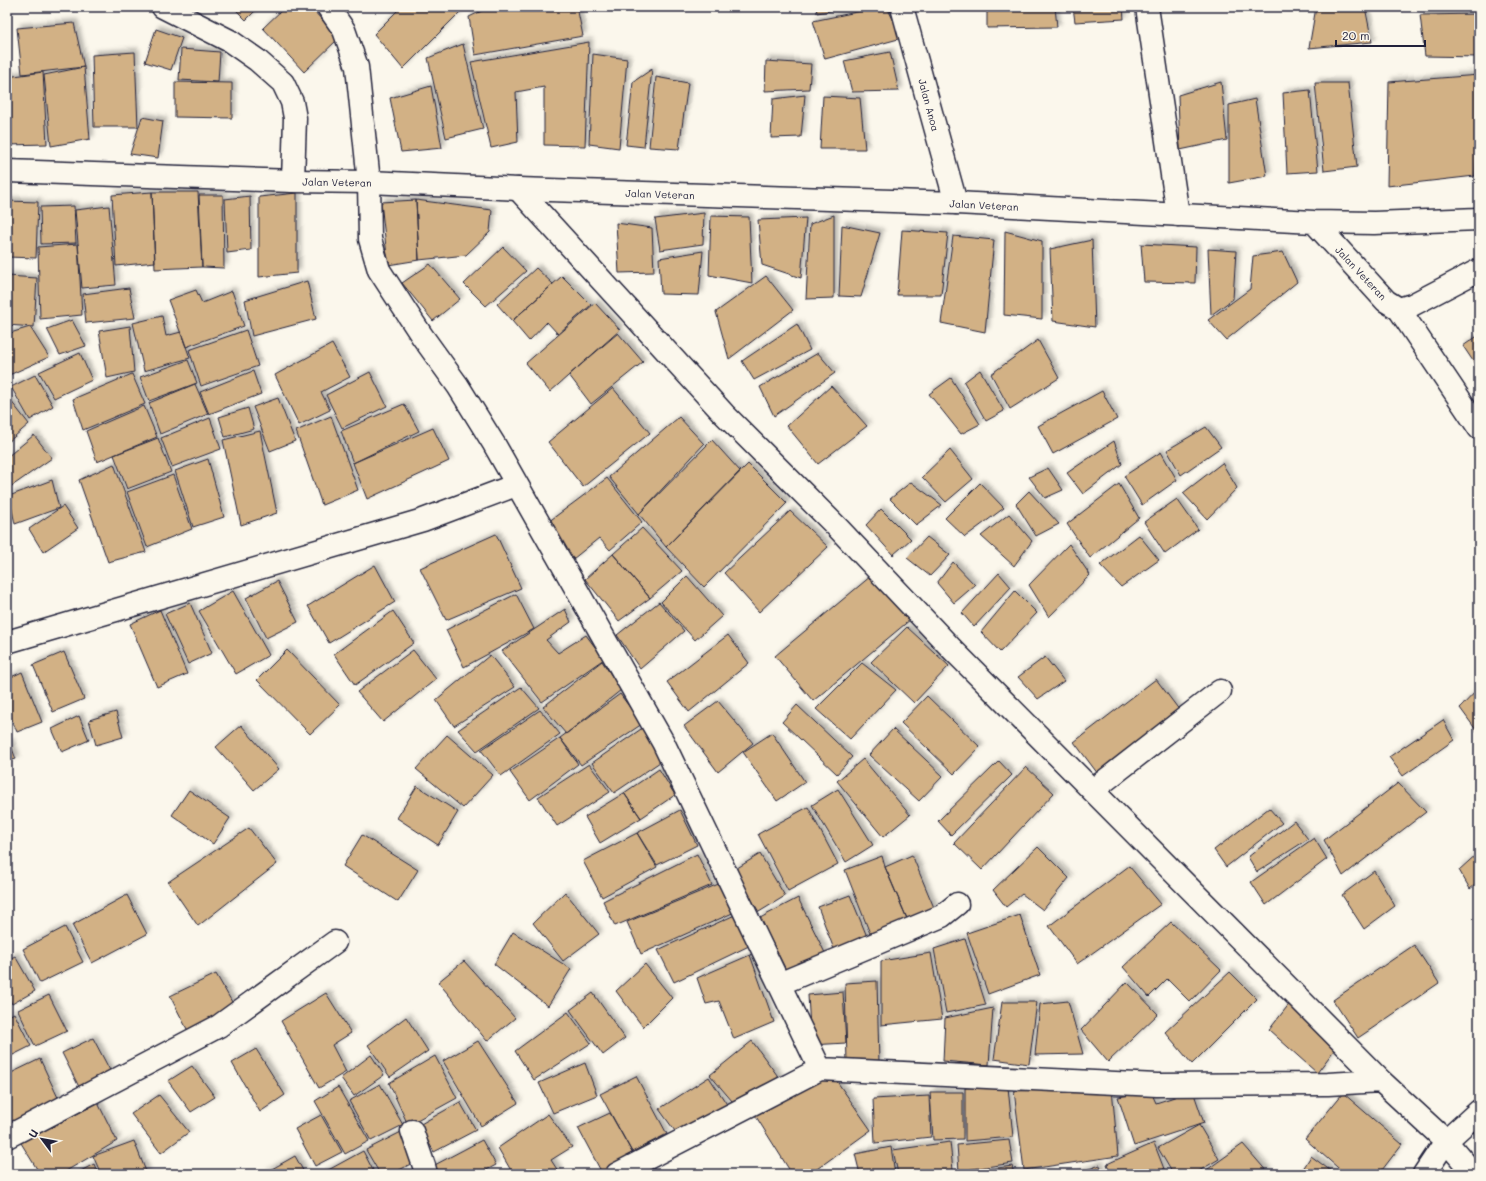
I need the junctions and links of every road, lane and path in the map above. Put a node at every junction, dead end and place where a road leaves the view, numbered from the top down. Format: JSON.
{"nodes":[{"id":1,"x":163,"y":7,"type":"edge"},
{"id":2,"x":328,"y":7,"type":"edge"},
{"id":3,"x":902,"y":7,"type":"edge"},
{"id":4,"x":1147,"y":7,"type":"edge"},
{"id":5,"x":7,"y":171,"type":"edge"},
{"id":6,"x":304,"y":181,"type":"junction"},
{"id":7,"x":358,"y":181,"type":"junction"},
{"id":8,"x":518,"y":190,"type":"junction"},
{"id":9,"x":956,"y":203,"type":"junction"},
{"id":10,"x":1178,"y":215,"type":"junction"},
{"id":11,"x":1479,"y":220,"type":"edge"},
{"id":12,"x":1314,"y":222,"type":"junction"},
{"id":13,"x":1479,"y":270,"type":"edge"},
{"id":14,"x":1399,"y":309,"type":"junction"},
{"id":15,"x":1479,"y":428,"type":"edge"},
{"id":16,"x":516,"y":485,"type":"junction"},
{"id":17,"x":7,"y":642,"type":"edge"},
{"id":18,"x":1220,"y":690,"type":"dead end"},
{"id":19,"x":1092,"y":790,"type":"junction"},
{"id":20,"x":957,"y":904,"type":"dead end"},
{"id":21,"x":335,"y":942,"type":"dead end"},
{"id":22,"x":779,"y":984,"type":"junction"},
{"id":23,"x":820,"y":1070,"type":"junction"},
{"id":24,"x":1382,"y":1081,"type":"junction"},
{"id":25,"x":1479,"y":1111,"type":"edge"},
{"id":26,"x":412,"y":1131,"type":"dead end"},
{"id":27,"x":7,"y":1137,"type":"edge"},
{"id":28,"x":1446,"y":1141,"type":"junction"},
{"id":29,"x":426,"y":1174,"type":"edge"},
{"id":30,"x":616,"y":1174,"type":"edge"},
{"id":31,"x":1424,"y":1174,"type":"edge"},
{"id":32,"x":1474,"y":1174,"type":"edge"}],
"edges":[{"from":1,"to":6,"type":"street"},
{"from":2,"to":7,"type":"street"},
{"from":3,"to":9,"type":"street","name":"Jalan Anoa"},
{"from":4,"to":10,"type":"street"},
{"from":5,"to":6,"type":"street","name":"Jalan Veteran"},
{"from":6,"to":7,"type":"street","name":"Jalan Veteran"},
{"from":7,"to":8,"type":"street","name":"Jalan Veteran"},
{"from":7,"to":16,"type":"street"},
{"from":8,"to":9,"type":"street","name":"Jalan Veteran"},
{"from":8,"to":19,"type":"street"},
{"from":9,"to":10,"type":"street","name":"Jalan Veteran"},
{"from":10,"to":12,"type":"street","name":"Jalan Veteran"},
{"from":11,"to":12,"type":"street","name":"Jalan Veteran"},
{"from":12,"to":14,"type":"street","name":"Jalan Veteran"},
{"from":13,"to":14,"type":"street"},
{"from":14,"to":15,"type":"street"},
{"from":16,"to":17,"type":"street"},
{"from":16,"to":22,"type":"street"},
{"from":18,"to":19,"type":"street"},
{"from":19,"to":24,"type":"street"},
{"from":20,"to":22,"type":"street"},
{"from":21,"to":27,"type":"street"},
{"from":22,"to":23,"type":"street"},
{"from":23,"to":24,"type":"street"},
{"from":23,"to":30,"type":"street"},
{"from":24,"to":28,"type":"street"},
{"from":25,"to":28,"type":"street"},
{"from":26,"to":29,"type":"street"},
{"from":28,"to":31,"type":"street"},
{"from":28,"to":32,"type":"street"}]}
